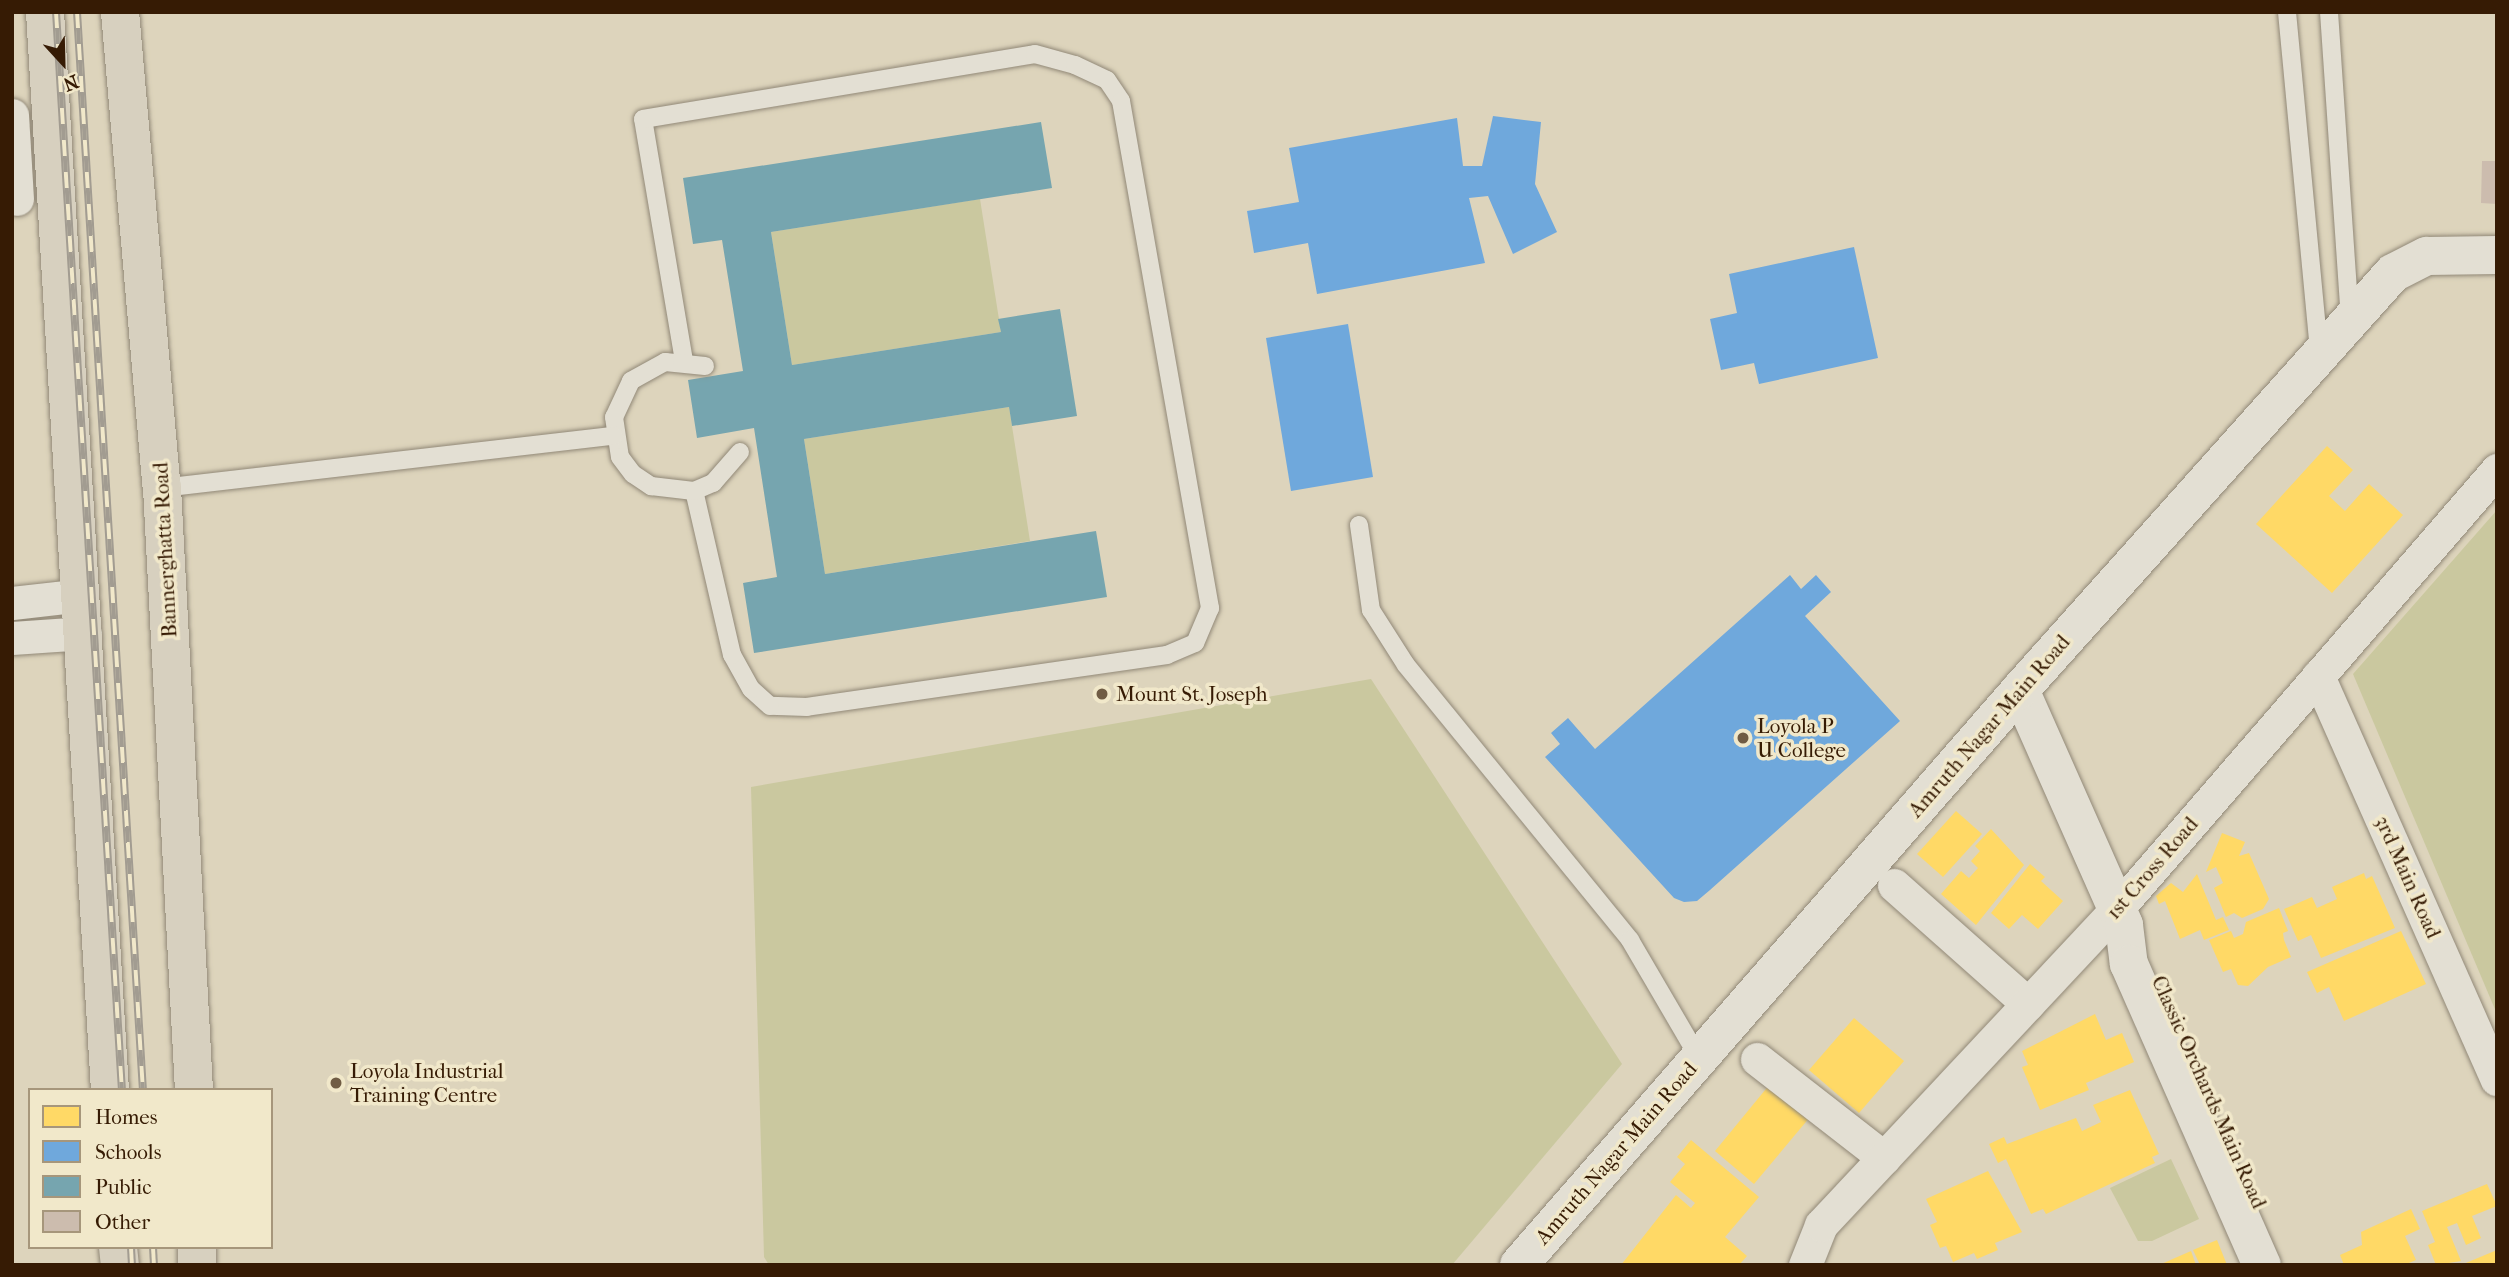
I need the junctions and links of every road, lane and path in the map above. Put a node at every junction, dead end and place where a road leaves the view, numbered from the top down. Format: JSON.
{"nodes":[{"id":1,"x":44,"y":12,"type":"edge"},
{"id":2,"x":120,"y":12,"type":"edge"},
{"id":3,"x":2287,"y":12,"type":"edge"},
{"id":4,"x":2329,"y":12,"type":"edge"},
{"id":5,"x":12,"y":115,"type":"edge"},
{"id":6,"x":17,"y":199,"type":"dead end"},
{"id":7,"x":2497,"y":255,"type":"edge"},
{"id":8,"x":2350,"y":325,"type":"junction"},
{"id":9,"x":2319,"y":359,"type":"junction"},
{"id":10,"x":684,"y":361,"type":"junction"},
{"id":11,"x":705,"y":366,"type":"dead end"},
{"id":12,"x":614,"y":436,"type":"junction"},
{"id":13,"x":740,"y":452,"type":"dead end"},
{"id":14,"x":2497,"y":470,"type":"edge"},
{"id":15,"x":162,"y":488,"type":"junction"},
{"id":16,"x":694,"y":491,"type":"junction"},
{"id":17,"x":1359,"y":525,"type":"dead end"},
{"id":18,"x":82,"y":595,"type":"junction"},
{"id":19,"x":12,"y":603,"type":"edge"},
{"id":20,"x":85,"y":633,"type":"junction"},
{"id":21,"x":12,"y":638,"type":"edge"},
{"id":22,"x":2318,"y":676,"type":"junction"},
{"id":23,"x":2020,"y":690,"type":"junction"},
{"id":24,"x":1894,"y":886,"type":"dead end"},
{"id":25,"x":2121,"y":917,"type":"junction"},
{"id":26,"x":2028,"y":1004,"type":"junction"},
{"id":27,"x":1699,"y":1058,"type":"junction"},
{"id":28,"x":1757,"y":1059,"type":"dead end"},
{"id":29,"x":2497,"y":1079,"type":"edge"},
{"id":30,"x":110,"y":1088,"type":"edge"},
{"id":31,"x":194,"y":1088,"type":"edge"},
{"id":32,"x":1884,"y":1158,"type":"junction"},
{"id":33,"x":1804,"y":1263,"type":"edge"},
{"id":34,"x":1519,"y":1265,"type":"edge"},
{"id":35,"x":2262,"y":1265,"type":"edge"},
{"id":36,"x":2285,"y":1265,"type":"edge"}],
"edges":[{"from":1,"to":18,"type":"main road"},
{"from":2,"to":15,"type":"main road","name":"Bannerghatta Road"},
{"from":3,"to":9,"type":"lane"},
{"from":4,"to":8,"type":"lane"},
{"from":5,"to":6,"type":"street"},
{"from":7,"to":8,"type":"main road","name":"Amruth Nagar Main Road"},
{"from":8,"to":9,"type":"main road","name":"Amruth Nagar Main Road"},
{"from":9,"to":23,"type":"main road","name":"Amruth Nagar Main Road"},
{"from":10,"to":11,"type":"lane"},
{"from":10,"to":12,"type":"lane"},
{"from":10,"to":16,"type":"lane"},
{"from":12,"to":15,"type":"lane"},
{"from":12,"to":16,"type":"lane"},
{"from":13,"to":16,"type":"lane"},
{"from":14,"to":22,"type":"street","name":"1st Cross Road"},
{"from":15,"to":31,"type":"main road","name":"Bannerghatta Road"},
{"from":17,"to":27,"type":"lane"},
{"from":18,"to":19,"type":"street"},
{"from":18,"to":20,"type":"main road"},
{"from":20,"to":21,"type":"street"},
{"from":20,"to":30,"type":"main road"},
{"from":22,"to":25,"type":"street","name":"1st Cross Road"},
{"from":22,"to":29,"type":"street","name":"3rd Main Road"},
{"from":23,"to":25,"type":"main road","name":"Classic Orchards Main Road"},
{"from":23,"to":27,"type":"main road","name":"Amruth Nagar Main Road"},
{"from":24,"to":26,"type":"street"},
{"from":25,"to":26,"type":"street","name":"1st Cross Road"},
{"from":25,"to":35,"type":"main road","name":"Classic Orchards Main Road"},
{"from":25,"to":36,"type":"main road","name":"Classic Orchards Main Road"},
{"from":26,"to":32,"type":"street","name":"1st Cross Road"},
{"from":27,"to":34,"type":"main road","name":"Amruth Nagar Main Road"},
{"from":28,"to":32,"type":"street"},
{"from":32,"to":33,"type":"street","name":"1st Cross Road"}]}
